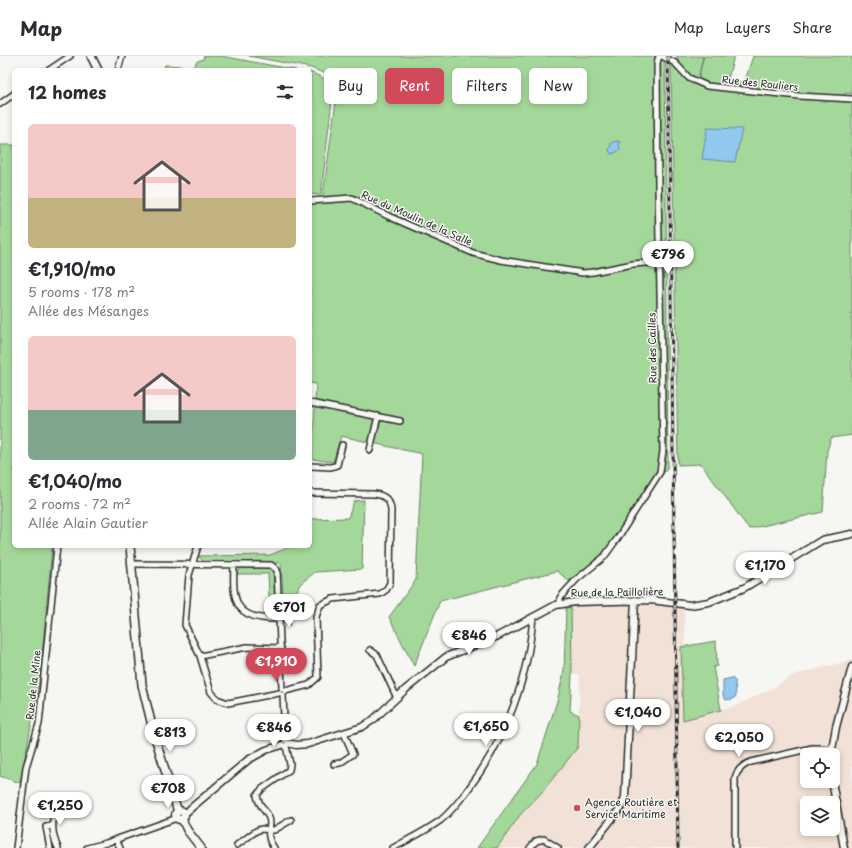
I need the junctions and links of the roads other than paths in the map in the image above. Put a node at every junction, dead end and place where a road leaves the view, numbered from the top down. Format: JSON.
{"nodes":[{"id":1,"x":70,"y":56,"type":"edge"},
{"id":2,"x":91,"y":56,"type":"edge"},
{"id":3,"x":122,"y":56,"type":"edge"},
{"id":4,"x":660,"y":56,"type":"edge"},
{"id":5,"x":52,"y":68,"type":"edge"},
{"id":6,"x":97,"y":68,"type":"edge"},
{"id":7,"x":119,"y":68,"type":"edge"},
{"id":8,"x":12,"y":95,"type":"edge"},
{"id":9,"x":852,"y":98,"type":"edge"},
{"id":10,"x":0,"y":104,"type":"edge"},
{"id":11,"x":312,"y":201,"type":"edge"},
{"id":12,"x":659,"y":262,"type":"junction"},
{"id":13,"x":312,"y":403,"type":"edge"},
{"id":14,"x":378,"y":416,"type":"junction"},
{"id":15,"x":400,"y":421,"type":"dead end"},
{"id":16,"x":342,"y":445,"type":"dead end"},
{"id":17,"x":370,"y":450,"type":"dead end"},
{"id":18,"x":312,"y":466,"type":"edge"},
{"id":19,"x":312,"y":493,"type":"edge"},
{"id":20,"x":852,"y":534,"type":"edge"},
{"id":21,"x":57,"y":548,"type":"edge"},
{"id":22,"x":130,"y":548,"type":"edge"},
{"id":23,"x":197,"y":548,"type":"edge"},
{"id":24,"x":195,"y":554,"type":"junction"},
{"id":25,"x":131,"y":564,"type":"junction"},
{"id":26,"x":179,"y":564,"type":"junction"},
{"id":27,"x":191,"y":565,"type":"junction"},
{"id":28,"x":203,"y":565,"type":"junction"},
{"id":29,"x":234,"y":565,"type":"junction"},
{"id":30,"x":189,"y":573,"type":"junction"},
{"id":31,"x":634,"y":600,"type":"junction"},
{"id":32,"x":560,"y":604,"type":"junction"},
{"id":33,"x":533,"y":617,"type":"junction"},
{"id":34,"x":279,"y":619,"type":"junction"},
{"id":35,"x":281,"y":648,"type":"junction"},
{"id":36,"x":370,"y":650,"type":"dead end"},
{"id":37,"x":200,"y":656,"type":"junction"},
{"id":38,"x":852,"y":667,"type":"edge"},
{"id":39,"x":282,"y":692,"type":"junction"},
{"id":40,"x":397,"y":698,"type":"junction"},
{"id":41,"x":344,"y":733,"type":"junction"},
{"id":42,"x":285,"y":743,"type":"junction"},
{"id":43,"x":832,"y":748,"type":"edge"},
{"id":44,"x":800,"y":751,"type":"edge"},
{"id":45,"x":334,"y":764,"type":"dead end"},
{"id":46,"x":833,"y":788,"type":"edge"},
{"id":47,"x":55,"y":806,"type":"dead end"},
{"id":48,"x":180,"y":816,"type":"junction"},
{"id":49,"x":291,"y":820,"type":"dead end"},
{"id":50,"x":52,"y":826,"type":"junction"},
{"id":51,"x":268,"y":829,"type":"junction"},
{"id":52,"x":116,"y":840,"type":"junction"},
{"id":53,"x":236,"y":845,"type":"dead end"},
{"id":54,"x":16,"y":848,"type":"edge"},
{"id":55,"x":50,"y":848,"type":"edge"},
{"id":56,"x":58,"y":848,"type":"edge"},
{"id":57,"x":87,"y":848,"type":"edge"},
{"id":58,"x":120,"y":848,"type":"edge"},
{"id":59,"x":200,"y":848,"type":"edge"},
{"id":60,"x":274,"y":848,"type":"edge"},
{"id":61,"x":393,"y":848,"type":"edge"},
{"id":62,"x":530,"y":848,"type":"edge"},
{"id":63,"x":558,"y":848,"type":"edge"},
{"id":64,"x":588,"y":848,"type":"edge"},
{"id":65,"x":735,"y":848,"type":"edge"},
{"id":66,"x":844,"y":848,"type":"edge"}],
"edges":[{"from":1,"to":5,"type":"street"},
{"from":2,"to":6,"type":"main road"},
{"from":3,"to":7,"type":"street"},
{"from":4,"to":9,"type":"street","name":"Rue des Rouliers"},
{"from":4,"to":12,"type":"street","name":"Rue des Cailles"},
{"from":8,"to":10,"type":"street"},
{"from":11,"to":12,"type":"street","name":"Rue du Moulin de la Salle"},
{"from":12,"to":32,"type":"street","name":"Rue des Cailles"},
{"from":13,"to":14,"type":"street"},
{"from":14,"to":15,"type":"street"},
{"from":14,"to":17,"type":"street"},
{"from":16,"to":18,"type":"street"},
{"from":19,"to":39,"type":"street"},
{"from":20,"to":31,"type":"street","name":"Rue de la Paillolière"},
{"from":21,"to":54,"type":"street","name":"Rue de la Mine"},
{"from":22,"to":25,"type":"main road"},
{"from":23,"to":24,"type":"street"},
{"from":24,"to":27,"type":"street"},
{"from":24,"to":28,"type":"street"},
{"from":25,"to":26,"type":"street"},
{"from":25,"to":48,"type":"main road"},
{"from":26,"to":27,"type":"street"},
{"from":26,"to":30,"type":"street"},
{"from":27,"to":28,"type":"street"},
{"from":27,"to":30,"type":"street"},
{"from":28,"to":29,"type":"street"},
{"from":29,"to":34,"type":"street"},
{"from":29,"to":34,"type":"street"},
{"from":30,"to":37,"type":"street"},
{"from":31,"to":32,"type":"street","name":"Rue de la Paillolière"},
{"from":31,"to":64,"type":"street"},
{"from":32,"to":33,"type":"street","name":"Rue de la Paillolière"},
{"from":33,"to":40,"type":"street","name":"Rue de la Paillolière"},
{"from":33,"to":61,"type":"street"},
{"from":34,"to":35,"type":"street"},
{"from":35,"to":37,"type":"street"},
{"from":35,"to":39,"type":"street"},
{"from":36,"to":40,"type":"street"},
{"from":37,"to":39,"type":"street"},
{"from":38,"to":43,"type":"street"},
{"from":39,"to":42,"type":"street"},
{"from":40,"to":41,"type":"street","name":"Rue de la Paillolière"},
{"from":41,"to":42,"type":"street","name":"Rue de la Paillolière"},
{"from":41,"to":45,"type":"street"},
{"from":42,"to":48,"type":"street","name":"Rue de la Paillolière"},
{"from":42,"to":51,"type":"street"},
{"from":44,"to":65,"type":"street"},
{"from":46,"to":66,"type":"street"},
{"from":47,"to":50,"type":"street"},
{"from":48,"to":52,"type":"street"},
{"from":48,"to":59,"type":"main road"},
{"from":49,"to":51,"type":"street"},
{"from":50,"to":55,"type":"street"},
{"from":50,"to":56,"type":"street"},
{"from":51,"to":53,"type":"street"},
{"from":51,"to":60,"type":"street"},
{"from":52,"to":57,"type":"street"},
{"from":52,"to":58,"type":"street"},
{"from":62,"to":63,"type":"street"}]}
